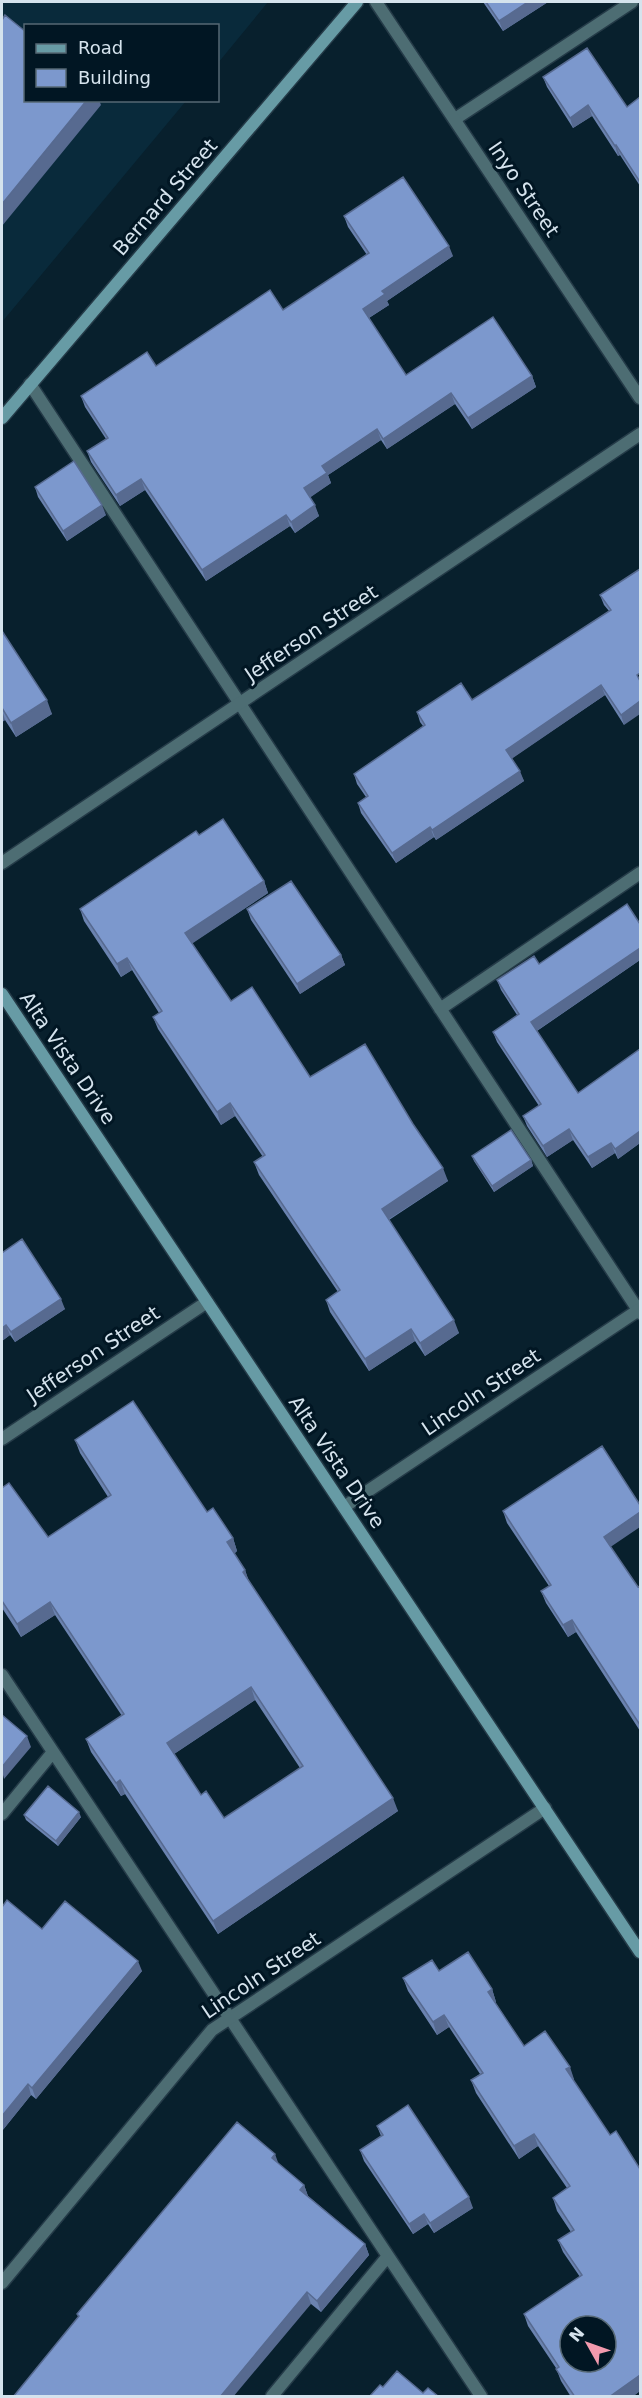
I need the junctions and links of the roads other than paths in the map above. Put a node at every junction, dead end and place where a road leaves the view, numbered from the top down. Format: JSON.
{"nodes":[{"id":1,"x":357,"y":2,"type":"edge"},
{"id":2,"x":376,"y":2,"type":"edge"},
{"id":3,"x":632,"y":2,"type":"edge"},
{"id":4,"x":454,"y":119,"type":"junction"},
{"id":5,"x":30,"y":384,"type":"junction"},
{"id":6,"x":640,"y":398,"type":"edge"},
{"id":7,"x":2,"y":418,"type":"edge"},
{"id":8,"x":640,"y":434,"type":"edge"},
{"id":9,"x":239,"y":704,"type":"junction"},
{"id":10,"x":2,"y":863,"type":"edge"},
{"id":11,"x":640,"y":873,"type":"edge"},
{"id":12,"x":2,"y":994,"type":"edge"},
{"id":13,"x":440,"y":1009,"type":"junction"},
{"id":14,"x":207,"y":1302,"type":"junction"},
{"id":15,"x":640,"y":1311,"type":"edge"},
{"id":16,"x":2,"y":1439,"type":"edge"},
{"id":17,"x":344,"y":1507,"type":"junction"},
{"id":18,"x":2,"y":1675,"type":"edge"},
{"id":19,"x":53,"y":1752,"type":"junction"},
{"id":20,"x":545,"y":1808,"type":"junction"},
{"id":21,"x":2,"y":1814,"type":"edge"},
{"id":22,"x":640,"y":1952,"type":"edge"},
{"id":23,"x":230,"y":2018,"type":"junction"},
{"id":24,"x":388,"y":2256,"type":"junction"},
{"id":25,"x":2,"y":2283,"type":"edge"},
{"id":26,"x":272,"y":2397,"type":"edge"},
{"id":27,"x":481,"y":2397,"type":"edge"}],
"edges":[{"from":1,"to":5,"type":"street","name":"Bernard Street"},
{"from":2,"to":4,"type":"street","name":"Inyo Street"},
{"from":3,"to":4,"type":"street"},
{"from":4,"to":6,"type":"street","name":"Inyo Street"},
{"from":5,"to":7,"type":"street","name":"Bernard Street"},
{"from":5,"to":9,"type":"street"},
{"from":8,"to":9,"type":"street","name":"Jefferson Street"},
{"from":9,"to":10,"type":"street","name":"Jefferson Street"},
{"from":9,"to":13,"type":"street"},
{"from":11,"to":13,"type":"street"},
{"from":12,"to":14,"type":"street","name":"Alta Vista Drive"},
{"from":13,"to":15,"type":"street"},
{"from":14,"to":16,"type":"street","name":"Jefferson Street"},
{"from":14,"to":17,"type":"street","name":"Alta Vista Drive"},
{"from":15,"to":17,"type":"street","name":"Lincoln Street"},
{"from":17,"to":20,"type":"street","name":"Alta Vista Drive"},
{"from":18,"to":19,"type":"street"},
{"from":19,"to":21,"type":"street"},
{"from":19,"to":23,"type":"street"},
{"from":20,"to":22,"type":"street","name":"Alta Vista Drive"},
{"from":20,"to":23,"type":"street","name":"Lincoln Street"},
{"from":23,"to":24,"type":"street"},
{"from":23,"to":25,"type":"street","name":"Lincoln Street"},
{"from":24,"to":26,"type":"street"},
{"from":24,"to":27,"type":"street"}]}
